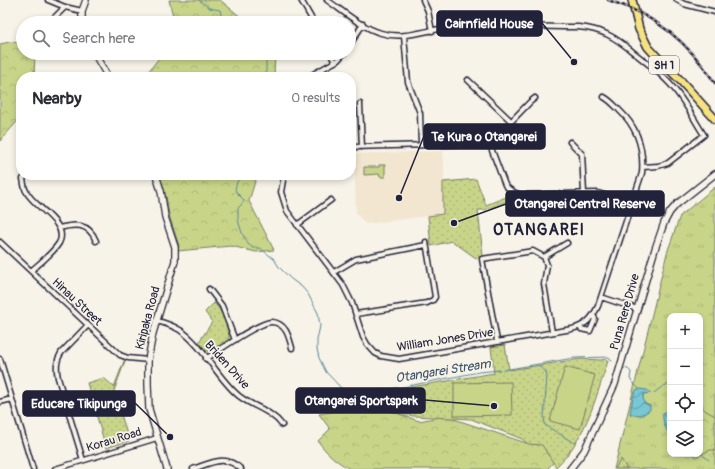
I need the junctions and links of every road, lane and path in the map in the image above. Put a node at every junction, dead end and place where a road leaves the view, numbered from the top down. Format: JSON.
{"nodes":[{"id":1,"x":48,"y":0,"type":"edge"},
{"id":2,"x":86,"y":0,"type":"edge"},
{"id":3,"x":301,"y":0,"type":"edge"},
{"id":4,"x":327,"y":0,"type":"edge"},
{"id":5,"x":423,"y":0,"type":"edge"},
{"id":6,"x":634,"y":0,"type":"edge"},
{"id":7,"x":677,"y":0,"type":"edge"},
{"id":8,"x":65,"y":7,"type":"junction"},
{"id":9,"x":82,"y":11,"type":"junction"},
{"id":10,"x":715,"y":12,"type":"edge"},
{"id":11,"x":56,"y":16,"type":"edge"},
{"id":12,"x":82,"y":16,"type":"edge"},
{"id":13,"x":310,"y":16,"type":"edge"},
{"id":14,"x":351,"y":16,"type":"edge"},
{"id":15,"x":356,"y":19,"type":"edge"},
{"id":16,"x":363,"y":24,"type":"junction"},
{"id":17,"x":432,"y":31,"type":"junction"},
{"id":18,"x":356,"y":35,"type":"edge"},
{"id":19,"x":404,"y":36,"type":"junction"},
{"id":20,"x":98,"y":60,"type":"edge"},
{"id":21,"x":335,"y":62,"type":"edge"},
{"id":22,"x":105,"y":72,"type":"edge"},
{"id":23,"x":317,"y":72,"type":"edge"},
{"id":24,"x":468,"y":80,"type":"dead end"},
{"id":25,"x":604,"y":97,"type":"dead end"},
{"id":26,"x":535,"y":98,"type":"dead end"},
{"id":27,"x":360,"y":104,"type":"dead end"},
{"id":28,"x":715,"y":113,"type":"edge"},
{"id":29,"x":715,"y":119,"type":"edge"},
{"id":30,"x":511,"y":121,"type":"junction"},
{"id":31,"x":488,"y":140,"type":"junction"},
{"id":32,"x":570,"y":142,"type":"dead end"},
{"id":33,"x":421,"y":145,"type":"junction"},
{"id":34,"x":356,"y":147,"type":"edge"},
{"id":35,"x":362,"y":147,"type":"junction"},
{"id":36,"x":642,"y":166,"type":"junction"},
{"id":37,"x":715,"y":174,"type":"edge"},
{"id":38,"x":23,"y":180,"type":"edge"},
{"id":39,"x":158,"y":180,"type":"edge"},
{"id":40,"x":283,"y":180,"type":"edge"},
{"id":41,"x":584,"y":193,"type":"junction"},
{"id":42,"x":330,"y":200,"type":"dead end"},
{"id":43,"x":632,"y":204,"type":"junction"},
{"id":44,"x":297,"y":225,"type":"junction"},
{"id":45,"x":59,"y":228,"type":"junction"},
{"id":46,"x":96,"y":241,"type":"dead end"},
{"id":47,"x":0,"y":242,"type":"edge"},
{"id":48,"x":567,"y":243,"type":"dead end"},
{"id":49,"x":544,"y":258,"type":"junction"},
{"id":50,"x":31,"y":272,"type":"junction"},
{"id":51,"x":334,"y":272,"type":"junction"},
{"id":52,"x":209,"y":289,"type":"dead end"},
{"id":53,"x":601,"y":297,"type":"junction"},
{"id":54,"x":637,"y":309,"type":"junction"},
{"id":55,"x":356,"y":314,"type":"junction"},
{"id":56,"x":593,"y":315,"type":"junction"},
{"id":57,"x":157,"y":321,"type":"junction"},
{"id":58,"x":88,"y":325,"type":"junction"},
{"id":59,"x":580,"y":327,"type":"junction"},
{"id":60,"x":552,"y":332,"type":"junction"},
{"id":61,"x":236,"y":340,"type":"junction"},
{"id":62,"x":497,"y":341,"type":"junction"},
{"id":63,"x":292,"y":348,"type":"dead end"},
{"id":64,"x":0,"y":359,"type":"edge"},
{"id":65,"x":206,"y":359,"type":"junction"},
{"id":66,"x":148,"y":360,"type":"junction"},
{"id":67,"x":12,"y":399,"type":"junction"},
{"id":68,"x":0,"y":402,"type":"edge"},
{"id":69,"x":282,"y":424,"type":"dead end"},
{"id":70,"x":157,"y":438,"type":"junction"},
{"id":71,"x":83,"y":460,"type":"junction"},
{"id":72,"x":72,"y":467,"type":"edge"},
{"id":73,"x":33,"y":469,"type":"edge"},
{"id":74,"x":55,"y":469,"type":"edge"},
{"id":75,"x":167,"y":469,"type":"edge"},
{"id":76,"x":193,"y":469,"type":"edge"},
{"id":77,"x":241,"y":469,"type":"edge"},
{"id":78,"x":570,"y":469,"type":"edge"}],
"edges":[{"from":1,"to":8,"type":"street"},
{"from":2,"to":9,"type":"main road"},
{"from":3,"to":13,"type":"street"},
{"from":4,"to":14,"type":"street"},
{"from":5,"to":17,"type":"street"},
{"from":6,"to":28,"type":"highway","number":"SH 1"},
{"from":6,"to":29,"type":"highway","number":"SH 1"},
{"from":7,"to":10,"type":"street"},
{"from":8,"to":9,"type":"street"},
{"from":8,"to":11,"type":"street"},
{"from":9,"to":12,"type":"main road"},
{"from":15,"to":16,"type":"street"},
{"from":16,"to":18,"type":"street"},
{"from":16,"to":19,"type":"street"},
{"from":17,"to":19,"type":"street"},
{"from":17,"to":36,"type":"street"},
{"from":19,"to":33,"type":"street"},
{"from":20,"to":22,"type":"main road"},
{"from":21,"to":23,"type":"street"},
{"from":24,"to":30,"type":"street"},
{"from":25,"to":36,"type":"street","name":"William Jones Drive"},
{"from":26,"to":30,"type":"street"},
{"from":27,"to":35,"type":"street"},
{"from":30,"to":31,"type":"street"},
{"from":31,"to":33,"type":"street"},
{"from":31,"to":41,"type":"street"},
{"from":32,"to":41,"type":"street"},
{"from":33,"to":35,"type":"street"},
{"from":34,"to":35,"type":"street"},
{"from":36,"to":43,"type":"street","name":"William Jones Drive"},
{"from":37,"to":54,"type":"main road","name":"Puna Rere Drive"},
{"from":38,"to":45,"type":"street"},
{"from":39,"to":57,"type":"main road","name":"Kiripaka Road"},
{"from":40,"to":44,"type":"street","name":"William Jones Drive"},
{"from":41,"to":43,"type":"street"},
{"from":42,"to":44,"type":"street"},
{"from":43,"to":53,"type":"street","name":"William Jones Drive"},
{"from":44,"to":51,"type":"street","name":"William Jones Drive"},
{"from":45,"to":46,"type":"street"},
{"from":45,"to":50,"type":"street"},
{"from":47,"to":50,"type":"street","name":"Hinau Street"},
{"from":48,"to":49,"type":"street"},
{"from":49,"to":60,"type":"street"},
{"from":49,"to":62,"type":"street"},
{"from":50,"to":58,"type":"street","name":"Hinau Street"},
{"from":51,"to":55,"type":"street","name":"William Jones Drive"},
{"from":51,"to":55,"type":"street"},
{"from":52,"to":61,"type":"street"},
{"from":53,"to":54,"type":"street"},
{"from":53,"to":56,"type":"street","name":"William Jones Drive"},
{"from":54,"to":78,"type":"main road","name":"Puna Rere Drive"},
{"from":55,"to":62,"type":"street","name":"William Jones Drive"},
{"from":56,"to":59,"type":"street","name":"William Jones Drive"},
{"from":56,"to":59,"type":"street","name":"William Jones Drive"},
{"from":57,"to":65,"type":"street","name":"Briden Drive"},
{"from":57,"to":66,"type":"main road","name":"Kiripaka Road"},
{"from":58,"to":66,"type":"street","name":"Hinau Street"},
{"from":58,"to":71,"type":"street"},
{"from":59,"to":60,"type":"street","name":"William Jones Drive"},
{"from":60,"to":62,"type":"street","name":"William Jones Drive"},
{"from":61,"to":63,"type":"street"},
{"from":61,"to":65,"type":"street"},
{"from":64,"to":67,"type":"street"},
{"from":65,"to":69,"type":"street","name":"Briden Drive"},
{"from":66,"to":70,"type":"main road","name":"Kiripaka Road"},
{"from":67,"to":68,"type":"street"},
{"from":67,"to":73,"type":"street"},
{"from":70,"to":71,"type":"street","name":"Korau Road"},
{"from":70,"to":75,"type":"main road","name":"Kiripaka Road"},
{"from":71,"to":72,"type":"street","name":"Korau Road"},
{"from":72,"to":74,"type":"street","name":"Korau Road"},
{"from":76,"to":77,"type":"street"}]}
